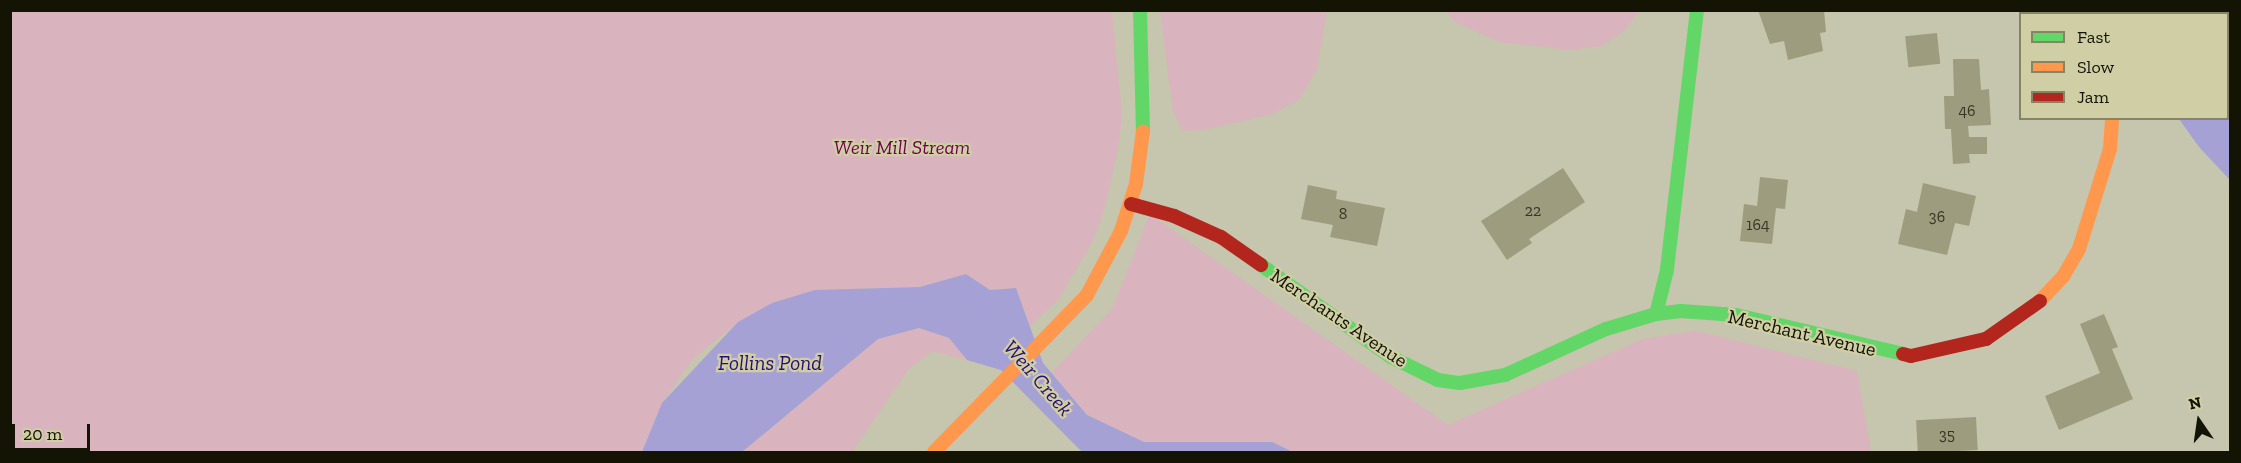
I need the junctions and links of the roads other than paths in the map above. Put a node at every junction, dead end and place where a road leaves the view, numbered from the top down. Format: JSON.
{"nodes":[{"id":1,"x":1140,"y":10,"type":"edge"},
{"id":2,"x":1697,"y":10,"type":"edge"},
{"id":3,"x":2112,"y":120,"type":"edge"},
{"id":4,"x":1131,"y":204,"type":"junction"},
{"id":5,"x":1656,"y":314,"type":"junction"},
{"id":6,"x":934,"y":453,"type":"edge"}],
"edges":[{"from":1,"to":4,"type":"street"},
{"from":2,"to":5,"type":"street"},
{"from":3,"to":5,"type":"street","name":"Merchant Avenue"},
{"from":4,"to":5,"type":"street","name":"Merchants Avenue"},
{"from":4,"to":6,"type":"street"}]}
